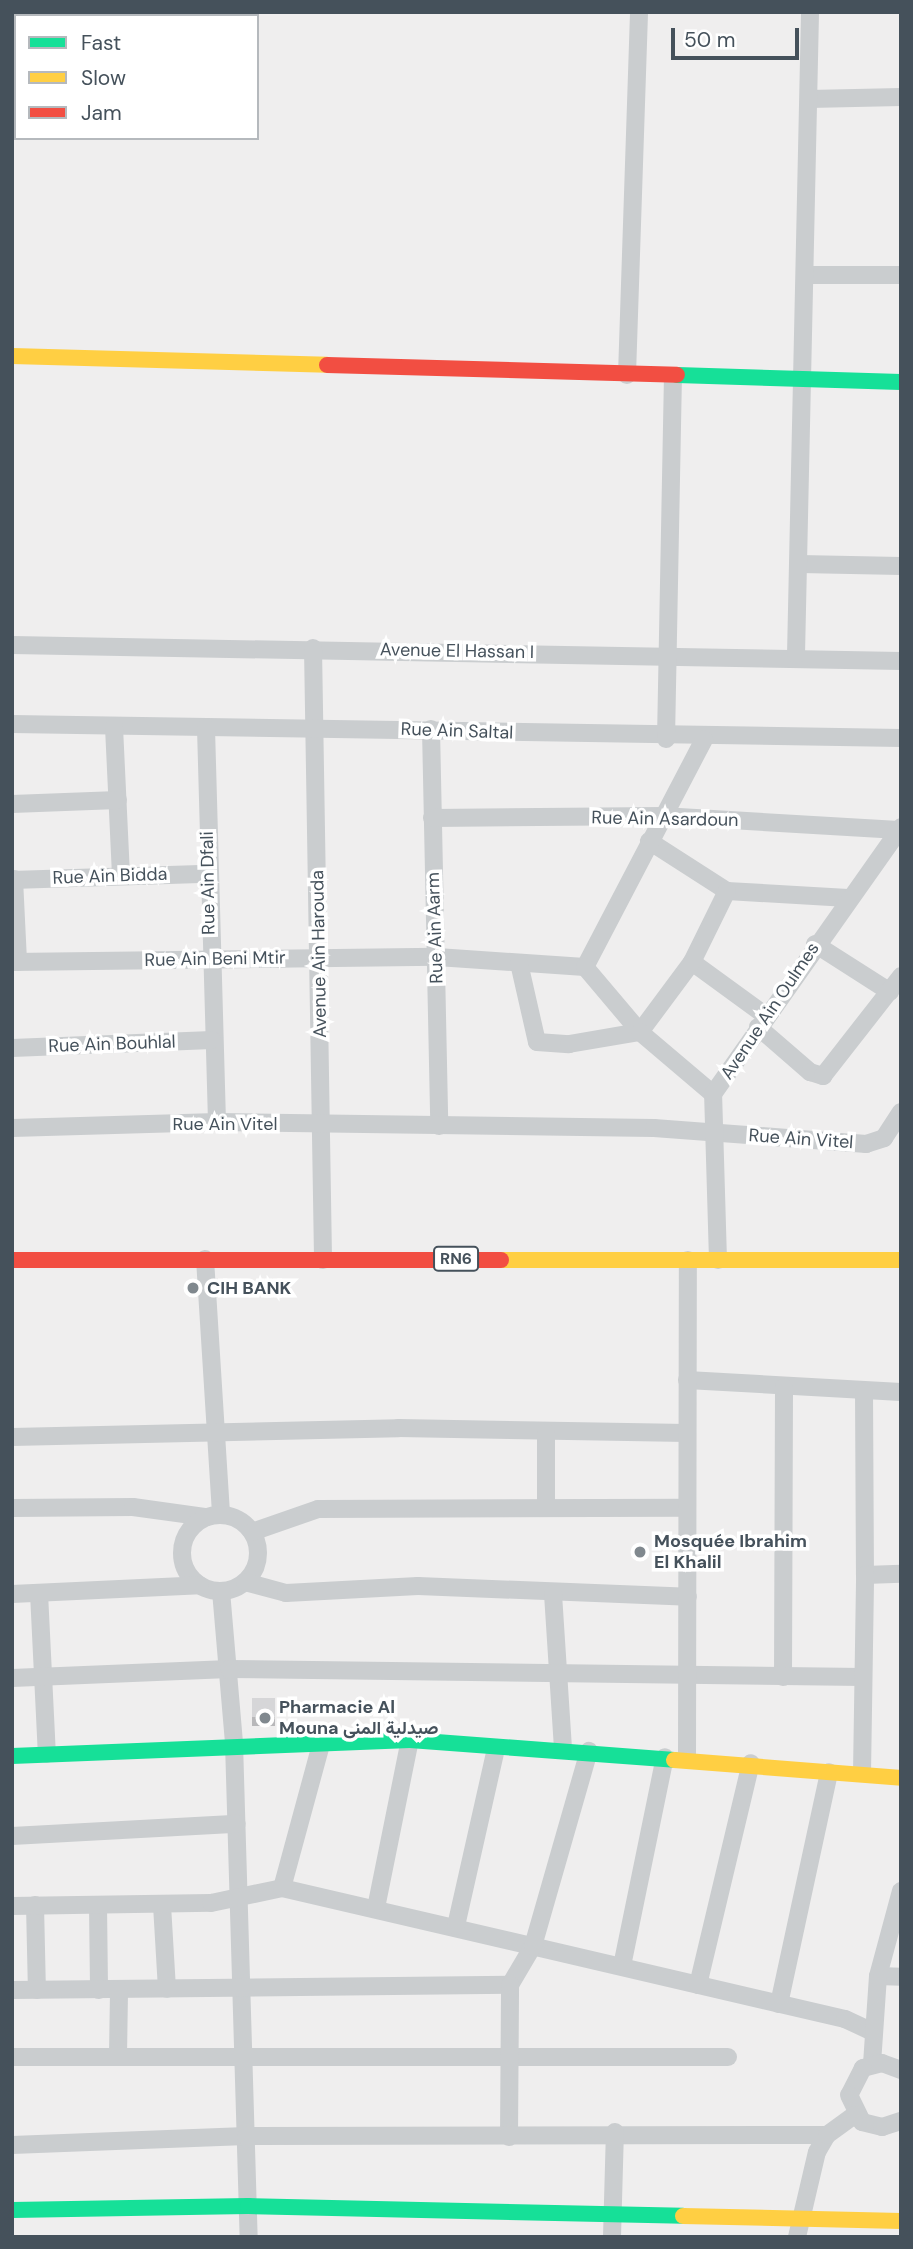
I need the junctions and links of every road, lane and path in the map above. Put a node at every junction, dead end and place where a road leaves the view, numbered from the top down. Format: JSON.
{"nodes":[{"id":1,"x":639,"y":12,"type":"edge"},
{"id":2,"x":810,"y":12,"type":"edge"},
{"id":3,"x":901,"y":97,"type":"edge"},
{"id":4,"x":809,"y":99,"type":"junction"},
{"id":5,"x":805,"y":275,"type":"junction"},
{"id":6,"x":901,"y":275,"type":"edge"},
{"id":7,"x":12,"y":356,"type":"edge"},
{"id":8,"x":627,"y":375,"type":"junction"},
{"id":9,"x":673,"y":378,"type":"junction"},
{"id":10,"x":805,"y":382,"type":"junction"},
{"id":11,"x":901,"y":382,"type":"edge"},
{"id":12,"x":800,"y":564,"type":"junction"},
{"id":13,"x":901,"y":566,"type":"edge"},
{"id":14,"x":12,"y":645,"type":"edge"},
{"id":15,"x":313,"y":648,"type":"junction"},
{"id":16,"x":796,"y":655,"type":"junction"},
{"id":17,"x":666,"y":656,"type":"junction"},
{"id":18,"x":901,"y":661,"type":"edge"},
{"id":19,"x":12,"y":724,"type":"edge"},
{"id":20,"x":114,"y":727,"type":"junction"},
{"id":21,"x":206,"y":728,"type":"junction"},
{"id":22,"x":316,"y":729,"type":"junction"},
{"id":23,"x":431,"y":729,"type":"junction"},
{"id":24,"x":666,"y":738,"type":"junction"},
{"id":25,"x":704,"y":738,"type":"junction"},
{"id":26,"x":901,"y":738,"type":"edge"},
{"id":27,"x":118,"y":800,"type":"junction"},
{"id":28,"x":12,"y":804,"type":"edge"},
{"id":29,"x":663,"y":816,"type":"junction"},
{"id":30,"x":432,"y":818,"type":"junction"},
{"id":31,"x":900,"y":828,"type":"edge"},
{"id":32,"x":649,"y":841,"type":"junction"},
{"id":33,"x":121,"y":874,"type":"junction"},
{"id":34,"x":208,"y":874,"type":"junction"},
{"id":35,"x":13,"y":879,"type":"edge"},
{"id":36,"x":727,"y":891,"type":"junction"},
{"id":37,"x":848,"y":898,"type":"junction"},
{"id":38,"x":815,"y":944,"type":"junction"},
{"id":39,"x":437,"y":957,"type":"junction"},
{"id":40,"x":320,"y":958,"type":"junction"},
{"id":41,"x":210,"y":959,"type":"junction"},
{"id":42,"x":15,"y":962,"type":"edge"},
{"id":43,"x":691,"y":962,"type":"junction"},
{"id":44,"x":519,"y":963,"type":"junction"},
{"id":45,"x":585,"y":967,"type":"junction"},
{"id":46,"x":901,"y":976,"type":"edge"},
{"id":47,"x":890,"y":992,"type":"junction"},
{"id":48,"x":762,"y":1021,"type":"junction"},
{"id":49,"x":640,"y":1032,"type":"junction"},
{"id":50,"x":212,"y":1040,"type":"junction"},
{"id":51,"x":12,"y":1048,"type":"edge"},
{"id":52,"x":713,"y":1094,"type":"junction"},
{"id":53,"x":901,"y":1112,"type":"edge"},
{"id":54,"x":218,"y":1122,"type":"junction"},
{"id":55,"x":322,"y":1125,"type":"junction"},
{"id":56,"x":439,"y":1126,"type":"junction"},
{"id":57,"x":12,"y":1128,"type":"edge"},
{"id":58,"x":714,"y":1133,"type":"junction"},
{"id":59,"x":205,"y":1259,"type":"junction"},
{"id":60,"x":12,"y":1260,"type":"edge"},
{"id":61,"x":688,"y":1260,"type":"junction"},
{"id":62,"x":718,"y":1260,"type":"junction"},
{"id":63,"x":901,"y":1260,"type":"edge"},
{"id":64,"x":323,"y":1261,"type":"junction"},
{"id":65,"x":687,"y":1380,"type":"junction"},
{"id":66,"x":784,"y":1387,"type":"junction"},
{"id":67,"x":864,"y":1391,"type":"junction"},
{"id":68,"x":901,"y":1392,"type":"edge"},
{"id":69,"x":546,"y":1433,"type":"junction"},
{"id":70,"x":687,"y":1433,"type":"junction"},
{"id":71,"x":219,"y":1434,"type":"junction"},
{"id":72,"x":12,"y":1437,"type":"edge"},
{"id":73,"x":546,"y":1506,"type":"junction"},
{"id":74,"x":12,"y":1508,"type":"edge"},
{"id":75,"x":686,"y":1508,"type":"junction"},
{"id":76,"x":214,"y":1516,"type":"junction"},
{"id":77,"x":252,"y":1532,"type":"junction"},
{"id":78,"x":901,"y":1574,"type":"edge"},
{"id":79,"x":865,"y":1575,"type":"junction"},
{"id":80,"x":245,"y":1582,"type":"junction"},
{"id":81,"x":200,"y":1585,"type":"junction"},
{"id":82,"x":221,"y":1591,"type":"junction"},
{"id":83,"x":39,"y":1593,"type":"junction"},
{"id":84,"x":12,"y":1594,"type":"edge"},
{"id":85,"x":553,"y":1594,"type":"junction"},
{"id":86,"x":688,"y":1597,"type":"junction"},
{"id":87,"x":229,"y":1669,"type":"junction"},
{"id":88,"x":557,"y":1673,"type":"junction"},
{"id":89,"x":42,"y":1676,"type":"junction"},
{"id":90,"x":687,"y":1676,"type":"junction"},
{"id":91,"x":783,"y":1677,"type":"junction"},
{"id":92,"x":863,"y":1677,"type":"junction"},
{"id":93,"x":12,"y":1678,"type":"edge"},
{"id":94,"x":410,"y":1740,"type":"junction"},
{"id":95,"x":322,"y":1741,"type":"junction"},
{"id":96,"x":234,"y":1743,"type":"junction"},
{"id":97,"x":496,"y":1749,"type":"junction"},
{"id":98,"x":563,"y":1750,"type":"junction"},
{"id":99,"x":589,"y":1751,"type":"junction"},
{"id":100,"x":47,"y":1754,"type":"junction"},
{"id":101,"x":12,"y":1756,"type":"edge"},
{"id":102,"x":665,"y":1756,"type":"junction"},
{"id":103,"x":687,"y":1757,"type":"junction"},
{"id":104,"x":751,"y":1763,"type":"junction"},
{"id":105,"x":829,"y":1772,"type":"junction"},
{"id":106,"x":862,"y":1773,"type":"junction"},
{"id":107,"x":901,"y":1778,"type":"edge"},
{"id":108,"x":237,"y":1824,"type":"junction"},
{"id":109,"x":12,"y":1836,"type":"edge"},
{"id":110,"x":282,"y":1888,"type":"junction"},
{"id":111,"x":901,"y":1891,"type":"edge"},
{"id":112,"x":240,"y":1894,"type":"junction"},
{"id":113,"x":35,"y":1905,"type":"junction"},
{"id":114,"x":98,"y":1905,"type":"junction"},
{"id":115,"x":162,"y":1905,"type":"junction"},
{"id":116,"x":12,"y":1906,"type":"edge"},
{"id":117,"x":376,"y":1908,"type":"junction"},
{"id":118,"x":456,"y":1926,"type":"junction"},
{"id":119,"x":533,"y":1946,"type":"junction"},
{"id":120,"x":622,"y":1966,"type":"junction"},
{"id":121,"x":878,"y":1976,"type":"junction"},
{"id":122,"x":901,"y":1977,"type":"edge"},
{"id":123,"x":510,"y":1984,"type":"junction"},
{"id":124,"x":698,"y":1985,"type":"junction"},
{"id":125,"x":167,"y":1989,"type":"junction"},
{"id":126,"x":244,"y":1989,"type":"junction"},
{"id":127,"x":12,"y":1990,"type":"edge"},
{"id":128,"x":37,"y":1990,"type":"junction"},
{"id":129,"x":99,"y":1990,"type":"junction"},
{"id":130,"x":119,"y":1990,"type":"junction"},
{"id":131,"x":779,"y":2004,"type":"junction"},
{"id":132,"x":871,"y":2031,"type":"junction"},
{"id":133,"x":118,"y":2056,"type":"junction"},
{"id":134,"x":246,"y":2056,"type":"junction"},
{"id":135,"x":509,"y":2056,"type":"junction"},
{"id":136,"x":12,"y":2057,"type":"edge"},
{"id":137,"x":727,"y":2057,"type":"dead end"},
{"id":138,"x":872,"y":2064,"type":"junction"},
{"id":139,"x":901,"y":2070,"type":"edge"},
{"id":140,"x":855,"y":2115,"type":"junction"},
{"id":141,"x":901,"y":2121,"type":"edge"},
{"id":142,"x":615,"y":2132,"type":"junction"},
{"id":143,"x":827,"y":2134,"type":"junction"},
{"id":144,"x":246,"y":2136,"type":"junction"},
{"id":145,"x":509,"y":2137,"type":"junction"},
{"id":146,"x":12,"y":2145,"type":"edge"},
{"id":147,"x":248,"y":2206,"type":"junction"},
{"id":148,"x":12,"y":2210,"type":"edge"},
{"id":149,"x":613,"y":2211,"type":"junction"},
{"id":150,"x":800,"y":2216,"type":"junction"},
{"id":151,"x":870,"y":2218,"type":"junction"},
{"id":152,"x":901,"y":2221,"type":"edge"},
{"id":153,"x":249,"y":2237,"type":"edge"},
{"id":154,"x":612,"y":2237,"type":"edge"},
{"id":155,"x":797,"y":2237,"type":"edge"},
{"id":156,"x":867,"y":2237,"type":"edge"}],
"edges":[{"from":1,"to":8,"type":"street"},
{"from":2,"to":4,"type":"street"},
{"from":3,"to":4,"type":"street"},
{"from":4,"to":5,"type":"street"},
{"from":5,"to":6,"type":"street"},
{"from":5,"to":10,"type":"street"},
{"from":7,"to":8,"type":"street"},
{"from":8,"to":9,"type":"street"},
{"from":9,"to":10,"type":"street"},
{"from":9,"to":17,"type":"street"},
{"from":10,"to":11,"type":"street"},
{"from":10,"to":12,"type":"street"},
{"from":12,"to":13,"type":"street"},
{"from":12,"to":16,"type":"street"},
{"from":14,"to":15,"type":"street","name":"Avenue El Hassan I"},
{"from":15,"to":17,"type":"street","name":"Avenue El Hassan I"},
{"from":15,"to":22,"type":"street","name":"Avenue Ain Harouda"},
{"from":16,"to":17,"type":"street","name":"Avenue El Hassan I"},
{"from":16,"to":18,"type":"street","name":"Avenue El Hassan I"},
{"from":17,"to":24,"type":"street"},
{"from":19,"to":20,"type":"street","name":"Rue Ain Saltal"},
{"from":20,"to":21,"type":"street","name":"Rue Ain Saltal"},
{"from":20,"to":27,"type":"street"},
{"from":21,"to":22,"type":"street","name":"Rue Ain Saltal"},
{"from":21,"to":34,"type":"street","name":"Rue Ain Dfali"},
{"from":22,"to":23,"type":"street","name":"Rue Ain Saltal"},
{"from":22,"to":40,"type":"street","name":"Avenue Ain Harouda"},
{"from":23,"to":24,"type":"street","name":"Rue Ain Saltal"},
{"from":23,"to":30,"type":"street","name":"Rue Ain Aarm"},
{"from":24,"to":25,"type":"street","name":"Rue Ain Saltal"},
{"from":25,"to":26,"type":"street","name":"Rue Ain Saltal"},
{"from":25,"to":29,"type":"street"},
{"from":27,"to":28,"type":"street"},
{"from":27,"to":33,"type":"street"},
{"from":29,"to":30,"type":"street","name":"Rue Ain Asardoun"},
{"from":29,"to":31,"type":"street","name":"Rue Ain Asardoun"},
{"from":29,"to":32,"type":"street"},
{"from":30,"to":39,"type":"street","name":"Rue Ain Aarm"},
{"from":31,"to":37,"type":"street","name":"Avenue Ain Oulmes"},
{"from":32,"to":36,"type":"street"},
{"from":32,"to":45,"type":"street"},
{"from":33,"to":34,"type":"street","name":"Rue Ain Bidda"},
{"from":33,"to":35,"type":"street","name":"Rue Ain Bidda"},
{"from":34,"to":41,"type":"street","name":"Rue Ain Dfali"},
{"from":35,"to":42,"type":"street"},
{"from":36,"to":37,"type":"street"},
{"from":36,"to":43,"type":"street"},
{"from":37,"to":38,"type":"street","name":"Avenue Ain Oulmes"},
{"from":38,"to":47,"type":"street"},
{"from":38,"to":48,"type":"street","name":"Avenue Ain Oulmes"},
{"from":39,"to":40,"type":"street","name":"Rue Ain Beni Mtir"},
{"from":39,"to":44,"type":"street","name":"Rue Ain Beni Mtir"},
{"from":39,"to":56,"type":"street","name":"Rue Ain Aarm"},
{"from":40,"to":41,"type":"street","name":"Rue Ain Beni Mtir"},
{"from":40,"to":55,"type":"street","name":"Avenue Ain Harouda"},
{"from":41,"to":42,"type":"street","name":"Rue Ain Beni Mtir"},
{"from":41,"to":50,"type":"street","name":"Rue Ain Dfali"},
{"from":43,"to":48,"type":"street"},
{"from":43,"to":49,"type":"street"},
{"from":44,"to":45,"type":"street","name":"Rue Ain Beni Mtir"},
{"from":44,"to":49,"type":"street"},
{"from":45,"to":49,"type":"street"},
{"from":46,"to":47,"type":"street"},
{"from":47,"to":48,"type":"street"},
{"from":48,"to":52,"type":"street","name":"Avenue Ain Oulmes"},
{"from":49,"to":52,"type":"street"},
{"from":50,"to":51,"type":"street","name":"Rue Ain Bouhlal"},
{"from":50,"to":54,"type":"street","name":"Rue Ain Dfali"},
{"from":52,"to":58,"type":"street","name":"Avenue Ain Oulmes"},
{"from":53,"to":58,"type":"street","name":"Rue Ain Vitel"},
{"from":54,"to":55,"type":"street","name":"Rue Ain Vitel"},
{"from":54,"to":57,"type":"street","name":"Rue Ain Vitel"},
{"from":55,"to":56,"type":"street","name":"Rue Ain Vitel"},
{"from":55,"to":64,"type":"street","name":"Avenue Ain Harouda"},
{"from":56,"to":58,"type":"street","name":"Rue Ain Vitel"},
{"from":58,"to":62,"type":"street","name":"Avenue Ain Oulmes"},
{"from":59,"to":60,"type":"street","number":"RN6"},
{"from":59,"to":64,"type":"street","number":"RN6"},
{"from":59,"to":71,"type":"street"},
{"from":61,"to":62,"type":"street","number":"RN6"},
{"from":61,"to":64,"type":"street","number":"RN6"},
{"from":61,"to":65,"type":"street"},
{"from":62,"to":63,"type":"street","number":"RN6"},
{"from":65,"to":66,"type":"street"},
{"from":65,"to":70,"type":"street"},
{"from":66,"to":67,"type":"street"},
{"from":66,"to":91,"type":"street"},
{"from":67,"to":68,"type":"street"},
{"from":67,"to":79,"type":"street"},
{"from":69,"to":70,"type":"street"},
{"from":69,"to":71,"type":"street"},
{"from":69,"to":73,"type":"street"},
{"from":70,"to":75,"type":"street"},
{"from":71,"to":72,"type":"street"},
{"from":71,"to":76,"type":"street"},
{"from":73,"to":75,"type":"street"},
{"from":73,"to":77,"type":"street"},
{"from":74,"to":76,"type":"street"},
{"from":75,"to":86,"type":"street"},
{"from":76,"to":77,"type":"street"},
{"from":76,"to":81,"type":"street"},
{"from":77,"to":80,"type":"street"},
{"from":78,"to":79,"type":"street"},
{"from":79,"to":92,"type":"street"},
{"from":80,"to":82,"type":"street"},
{"from":80,"to":85,"type":"street"},
{"from":81,"to":82,"type":"street"},
{"from":81,"to":83,"type":"street"},
{"from":82,"to":87,"type":"street"},
{"from":83,"to":84,"type":"street"},
{"from":83,"to":89,"type":"street"},
{"from":85,"to":86,"type":"street"},
{"from":85,"to":88,"type":"street"},
{"from":86,"to":90,"type":"street"},
{"from":87,"to":88,"type":"street"},
{"from":87,"to":89,"type":"street"},
{"from":87,"to":96,"type":"street"},
{"from":88,"to":90,"type":"street"},
{"from":88,"to":98,"type":"street"},
{"from":89,"to":93,"type":"street"},
{"from":89,"to":100,"type":"street"},
{"from":90,"to":91,"type":"street"},
{"from":90,"to":103,"type":"street"},
{"from":91,"to":92,"type":"street"},
{"from":92,"to":106,"type":"street"},
{"from":94,"to":95,"type":"street"},
{"from":94,"to":97,"type":"street"},
{"from":94,"to":117,"type":"street"},
{"from":95,"to":96,"type":"street"},
{"from":95,"to":110,"type":"street"},
{"from":96,"to":100,"type":"street"},
{"from":96,"to":108,"type":"street"},
{"from":97,"to":98,"type":"street"},
{"from":97,"to":118,"type":"street"},
{"from":98,"to":99,"type":"street"},
{"from":99,"to":102,"type":"street"},
{"from":99,"to":119,"type":"street"},
{"from":100,"to":101,"type":"street"},
{"from":102,"to":103,"type":"street"},
{"from":102,"to":120,"type":"street"},
{"from":103,"to":104,"type":"street"},
{"from":104,"to":105,"type":"street"},
{"from":104,"to":124,"type":"street"},
{"from":105,"to":106,"type":"street"},
{"from":105,"to":131,"type":"street"},
{"from":106,"to":107,"type":"street"},
{"from":108,"to":109,"type":"street"},
{"from":108,"to":112,"type":"street"},
{"from":110,"to":112,"type":"street"},
{"from":110,"to":117,"type":"street"},
{"from":111,"to":121,"type":"street"},
{"from":112,"to":115,"type":"street"},
{"from":112,"to":126,"type":"street"},
{"from":113,"to":114,"type":"street"},
{"from":113,"to":116,"type":"street"},
{"from":113,"to":128,"type":"street"},
{"from":114,"to":115,"type":"street"},
{"from":114,"to":129,"type":"street"},
{"from":115,"to":125,"type":"street"},
{"from":117,"to":118,"type":"street"},
{"from":118,"to":119,"type":"street"},
{"from":119,"to":120,"type":"street"},
{"from":119,"to":123,"type":"street"},
{"from":120,"to":124,"type":"street"},
{"from":121,"to":122,"type":"street"},
{"from":121,"to":132,"type":"street"},
{"from":123,"to":126,"type":"street"},
{"from":123,"to":135,"type":"street"},
{"from":124,"to":131,"type":"street"},
{"from":125,"to":126,"type":"street"},
{"from":125,"to":130,"type":"street"},
{"from":126,"to":134,"type":"street"},
{"from":127,"to":128,"type":"street"},
{"from":128,"to":129,"type":"street"},
{"from":129,"to":130,"type":"street"},
{"from":130,"to":133,"type":"street"},
{"from":131,"to":132,"type":"street"},
{"from":132,"to":138,"type":"street"},
{"from":133,"to":134,"type":"street"},
{"from":133,"to":136,"type":"street"},
{"from":134,"to":135,"type":"street"},
{"from":134,"to":144,"type":"street"},
{"from":135,"to":137,"type":"street"},
{"from":135,"to":145,"type":"street"},
{"from":138,"to":139,"type":"street"},
{"from":138,"to":140,"type":"street"},
{"from":140,"to":141,"type":"street"},
{"from":140,"to":143,"type":"street"},
{"from":142,"to":143,"type":"street"},
{"from":142,"to":145,"type":"street"},
{"from":142,"to":149,"type":"street"},
{"from":143,"to":150,"type":"street"},
{"from":144,"to":145,"type":"street"},
{"from":144,"to":146,"type":"street"},
{"from":144,"to":147,"type":"street"},
{"from":147,"to":148,"type":"street"},
{"from":147,"to":149,"type":"street"},
{"from":147,"to":153,"type":"street"},
{"from":149,"to":150,"type":"street"},
{"from":149,"to":154,"type":"street"},
{"from":150,"to":151,"type":"street"},
{"from":150,"to":155,"type":"street"},
{"from":151,"to":152,"type":"street"},
{"from":151,"to":156,"type":"street"}]}
